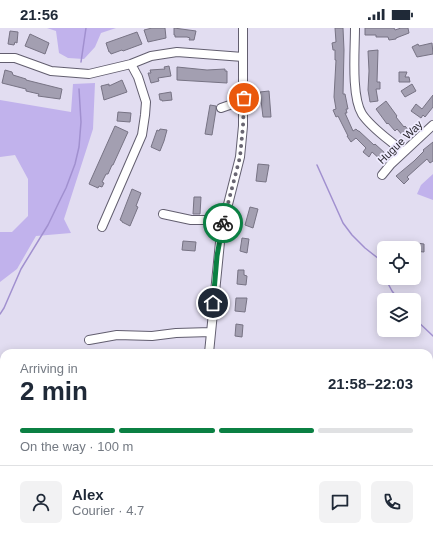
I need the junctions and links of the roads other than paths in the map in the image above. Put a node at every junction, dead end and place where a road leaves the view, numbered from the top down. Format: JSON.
{"nodes":[{"id":1,"x":243,"y":28,"type":"edge"},
{"id":2,"x":356,"y":28,"type":"edge"},
{"id":3,"x":243,"y":57,"type":"junction"},
{"id":4,"x":0,"y":58,"type":"edge"},
{"id":5,"x":131,"y":64,"type":"junction"},
{"id":6,"x":244,"y":100,"type":"junction"},
{"id":7,"x":221,"y":108,"type":"dead end"},
{"id":8,"x":433,"y":125,"type":"edge"},
{"id":9,"x":403,"y":152,"type":"junction"},
{"id":10,"x":382,"y":175,"type":"dead end"},
{"id":11,"x":163,"y":214,"type":"dead end"},
{"id":12,"x":223,"y":220,"type":"junction"},
{"id":13,"x":102,"y":227,"type":"dead end"},
{"id":14,"x":211,"y":332,"type":"junction"},
{"id":15,"x":89,"y":340,"type":"dead end"},
{"id":16,"x":209,"y":349,"type":"edge"}],
"edges":[{"from":1,"to":3,"type":"street"},
{"from":2,"to":9,"type":"street"},
{"from":3,"to":5,"type":"street"},
{"from":3,"to":6,"type":"street"},
{"from":4,"to":5,"type":"street"},
{"from":5,"to":13,"type":"street"},
{"from":6,"to":7,"type":"street"},
{"from":6,"to":12,"type":"street"},
{"from":8,"to":9,"type":"street","name":"Hugue Way"},
{"from":9,"to":10,"type":"street","name":"Hugue Way"},
{"from":11,"to":12,"type":"street"},
{"from":12,"to":14,"type":"street"},
{"from":14,"to":15,"type":"street"},
{"from":14,"to":16,"type":"street"}]}
